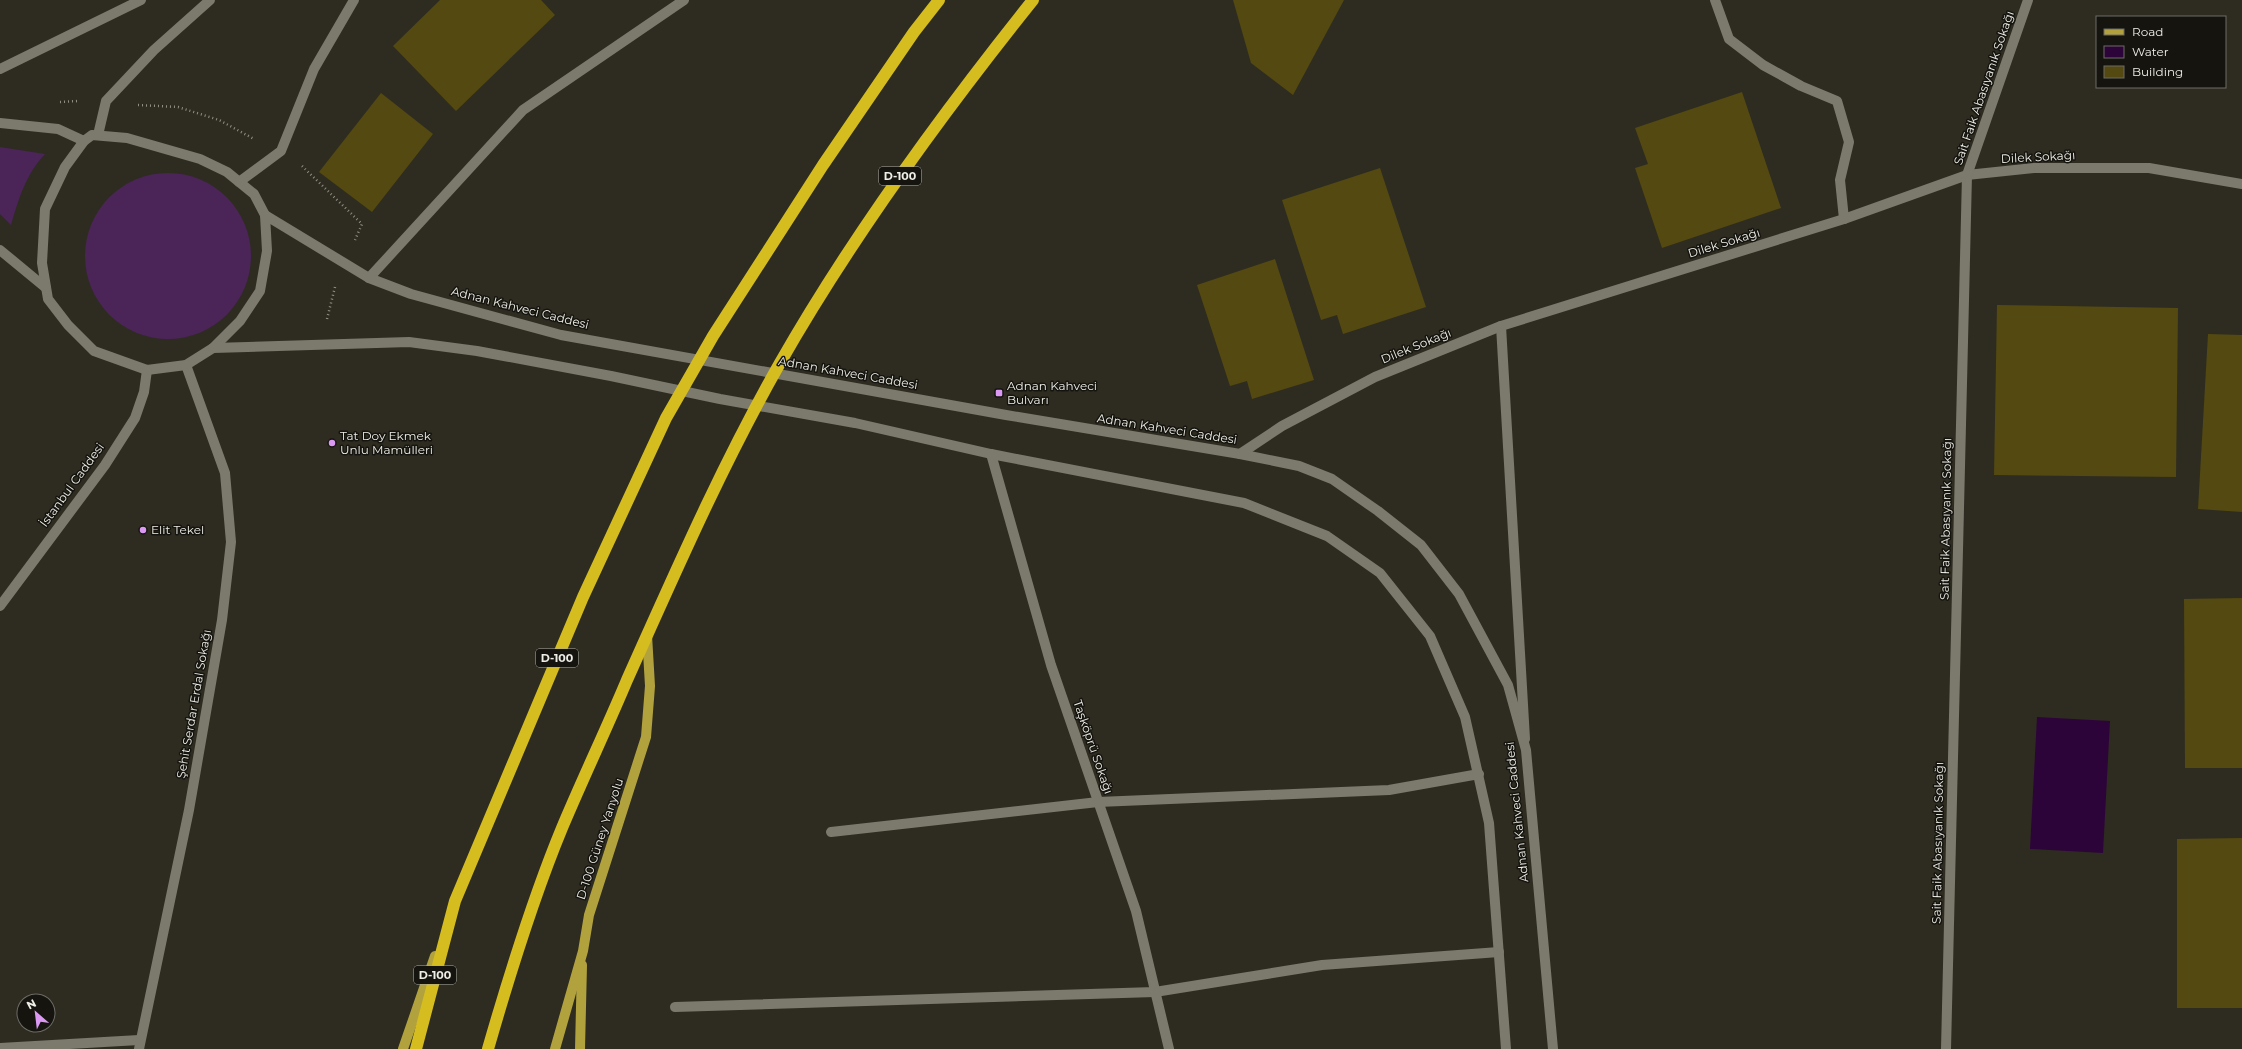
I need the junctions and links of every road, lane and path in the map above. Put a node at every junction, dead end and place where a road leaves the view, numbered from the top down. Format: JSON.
{"nodes":[{"id":1,"x":140,"y":0,"type":"edge"},
{"id":2,"x":210,"y":0,"type":"edge"},
{"id":3,"x":354,"y":0,"type":"edge"},
{"id":4,"x":684,"y":0,"type":"edge"},
{"id":5,"x":939,"y":0,"type":"edge"},
{"id":6,"x":1033,"y":0,"type":"edge"},
{"id":7,"x":1715,"y":0,"type":"edge"},
{"id":8,"x":2028,"y":0,"type":"edge"},
{"id":9,"x":0,"y":69,"type":"edge"},
{"id":10,"x":52,"y":101,"type":"dead end"},
{"id":11,"x":60,"y":102,"type":"dead end"},
{"id":12,"x":0,"y":123,"type":"edge"},
{"id":13,"x":98,"y":135,"type":"junction"},
{"id":14,"x":84,"y":141,"type":"junction"},
{"id":15,"x":1967,"y":175,"type":"junction"},
{"id":16,"x":239,"y":182,"type":"junction"},
{"id":17,"x":2242,"y":184,"type":"edge"},
{"id":18,"x":265,"y":215,"type":"junction"},
{"id":19,"x":1844,"y":219,"type":"junction"},
{"id":20,"x":0,"y":250,"type":"edge"},
{"id":21,"x":369,"y":278,"type":"junction"},
{"id":22,"x":46,"y":288,"type":"junction"},
{"id":23,"x":1501,"y":326,"type":"junction"},
{"id":24,"x":214,"y":348,"type":"junction"},
{"id":25,"x":186,"y":365,"type":"junction"},
{"id":26,"x":147,"y":370,"type":"junction"},
{"id":27,"x":991,"y":454,"type":"junction"},
{"id":28,"x":1240,"y":454,"type":"junction"},
{"id":29,"x":0,"y":606,"type":"edge"},
{"id":30,"x":647,"y":635,"type":"junction"},
{"id":31,"x":1526,"y":750,"type":"junction"},
{"id":32,"x":1479,"y":774,"type":"junction"},
{"id":33,"x":1098,"y":802,"type":"junction"},
{"id":34,"x":831,"y":832,"type":"dead end"},
{"id":35,"x":454,"y":901,"type":"junction"},
{"id":36,"x":583,"y":950,"type":"junction"},
{"id":37,"x":1499,"y":952,"type":"junction"},
{"id":38,"x":1156,"y":992,"type":"junction"},
{"id":39,"x":675,"y":1007,"type":"dead end"},
{"id":40,"x":139,"y":1044,"type":"edge"},
{"id":41,"x":0,"y":1048,"type":"edge"},
{"id":42,"x":403,"y":1049,"type":"edge"},
{"id":43,"x":416,"y":1049,"type":"edge"},
{"id":44,"x":488,"y":1049,"type":"edge"},
{"id":45,"x":555,"y":1049,"type":"edge"},
{"id":46,"x":580,"y":1049,"type":"edge"},
{"id":47,"x":1169,"y":1049,"type":"edge"},
{"id":48,"x":1506,"y":1049,"type":"edge"},
{"id":49,"x":1554,"y":1049,"type":"edge"},
{"id":50,"x":1946,"y":1049,"type":"edge"}],
"edges":[{"from":1,"to":9,"type":"main road"},
{"from":2,"to":13,"type":"main road"},
{"from":3,"to":16,"type":"main road"},
{"from":4,"to":21,"type":"main road"},
{"from":5,"to":35,"type":"highway","number":"D-100"},
{"from":6,"to":30,"type":"highway","number":"D-100"},
{"from":7,"to":19,"type":"main road"},
{"from":8,"to":15,"type":"main road","name":"Sait Faik Abasıyanık Sokağı"},
{"from":10,"to":11,"type":"path"},
{"from":12,"to":14,"type":"main road"},
{"from":13,"to":14,"type":"main road"},
{"from":13,"to":16,"type":"main road"},
{"from":14,"to":22,"type":"main road"},
{"from":15,"to":17,"type":"main road","name":"Dilek Sokağı"},
{"from":15,"to":19,"type":"main road","name":"Dilek Sokağı"},
{"from":15,"to":50,"type":"main road","name":"Sait Faik Abasıyanık Sokağı"},
{"from":16,"to":18,"type":"main road"},
{"from":18,"to":21,"type":"main road","name":"Adnan Kahveci Caddesi"},
{"from":18,"to":24,"type":"main road"},
{"from":19,"to":23,"type":"main road","name":"Dilek Sokağı"},
{"from":20,"to":22,"type":"main road"},
{"from":21,"to":28,"type":"main road","name":"Adnan Kahveci Caddesi"},
{"from":22,"to":26,"type":"main road"},
{"from":23,"to":28,"type":"main road","name":"Dilek Sokağı"},
{"from":23,"to":31,"type":"main road"},
{"from":24,"to":25,"type":"main road"},
{"from":24,"to":27,"type":"main road"},
{"from":25,"to":26,"type":"main road"},
{"from":25,"to":40,"type":"main road","name":"Şehit Serdar Erdal Sokağı"},
{"from":26,"to":29,"type":"main road","name":"İstanbul Caddesi"},
{"from":27,"to":32,"type":"main road"},
{"from":27,"to":33,"type":"main road","name":"Taşköprü Sokağı"},
{"from":28,"to":31,"type":"main road","name":"Adnan Kahveci Caddesi"},
{"from":30,"to":36,"type":"main road","name":"D-100 Güney Yanyolu"},
{"from":30,"to":44,"type":"highway","number":"D-100"},
{"from":31,"to":49,"type":"main road","name":"Adnan Kahveci Caddesi"},
{"from":32,"to":33,"type":"main road"},
{"from":32,"to":37,"type":"main road"},
{"from":33,"to":34,"type":"main road"},
{"from":33,"to":38,"type":"main road","name":"Taşköprü Sokağı"},
{"from":35,"to":42,"type":"main road"},
{"from":35,"to":43,"type":"highway","number":"D-100"},
{"from":36,"to":45,"type":"main road","name":"D-100 Güney Yanyolu"},
{"from":36,"to":46,"type":"main road"},
{"from":37,"to":38,"type":"main road"},
{"from":37,"to":48,"type":"main road"},
{"from":38,"to":39,"type":"main road"},
{"from":38,"to":47,"type":"main road","name":"Taşköprü Sokağı"},
{"from":40,"to":41,"type":"main road"}]}
